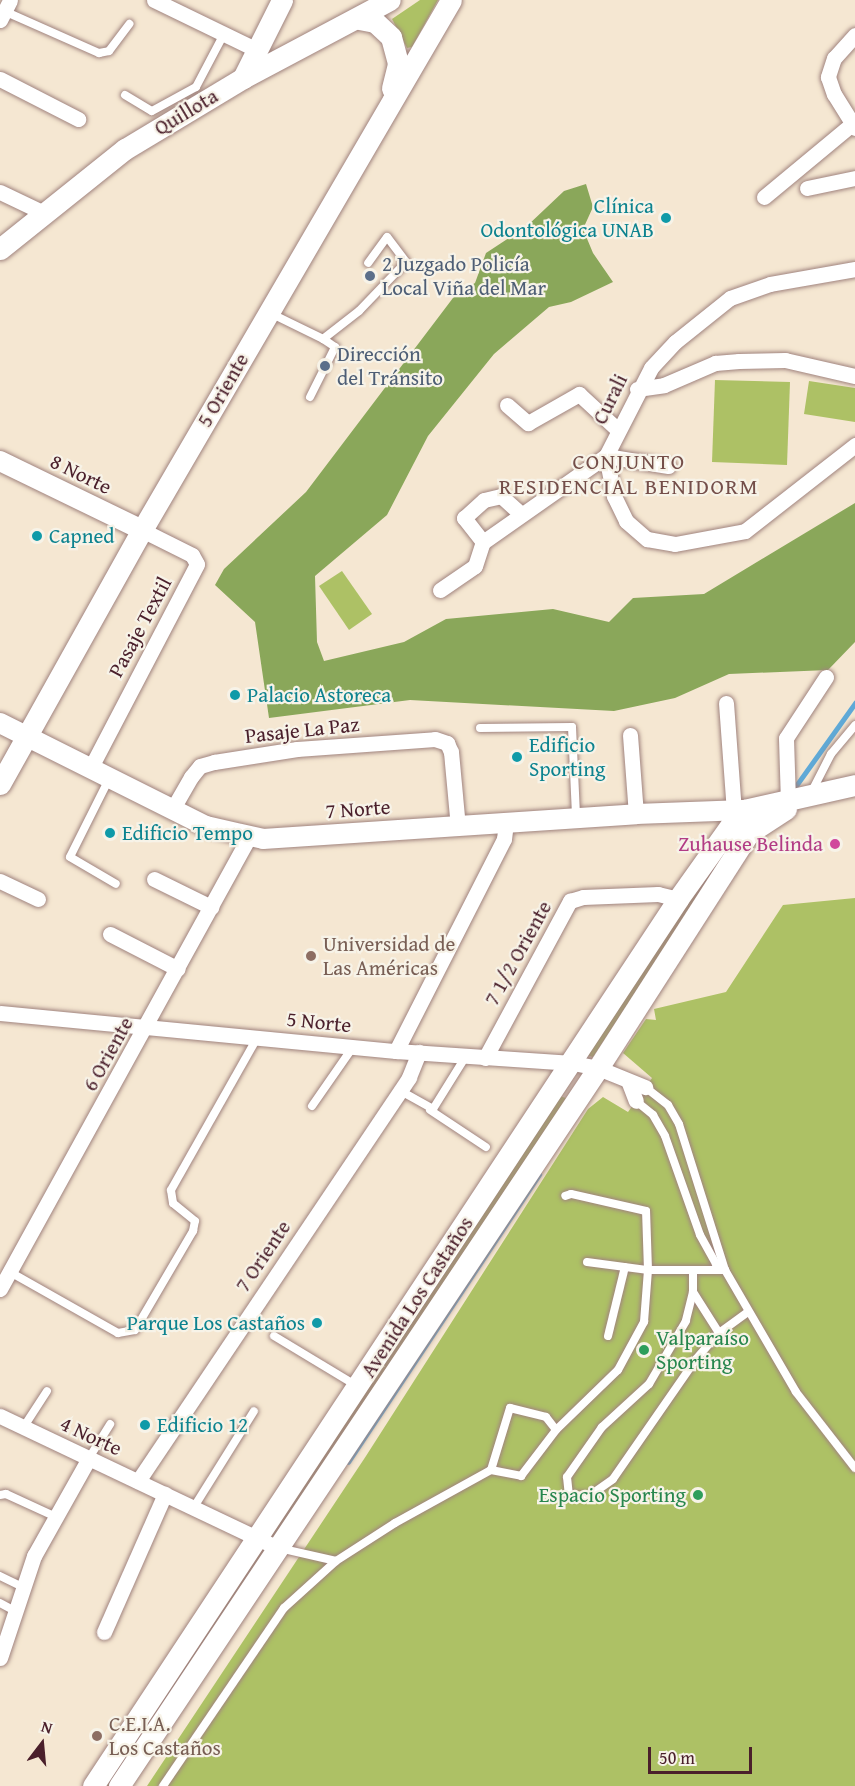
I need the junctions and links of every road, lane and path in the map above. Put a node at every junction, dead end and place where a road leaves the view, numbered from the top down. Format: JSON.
{"nodes":[{"id":1,"x":154,"y":0,"type":"edge"},
{"id":2,"x":282,"y":0,"type":"edge"},
{"id":3,"x":390,"y":0,"type":"edge"},
{"id":4,"x":451,"y":0,"type":"edge"},
{"id":5,"x":5,"y":10,"type":"edge"},
{"id":6,"x":359,"y":19,"type":"junction"},
{"id":7,"x":129,"y":24,"type":"dead end"},
{"id":8,"x":224,"y":34,"type":"junction"},
{"id":9,"x":855,"y":35,"type":"edge"},
{"id":10,"x":257,"y":50,"type":"junction"},
{"id":11,"x":243,"y":78,"type":"junction"},
{"id":12,"x":0,"y":80,"type":"edge"},
{"id":13,"x":125,"y":95,"type":"dead end"},
{"id":14,"x":389,"y":104,"type":"junction"},
{"id":15,"x":78,"y":119,"type":"dead end"},
{"id":16,"x":157,"y":119,"type":"junction"},
{"id":17,"x":853,"y":126,"type":"edge"},
{"id":18,"x":855,"y":178,"type":"edge"},
{"id":19,"x":807,"y":188,"type":"dead end"},
{"id":20,"x":0,"y":192,"type":"edge"},
{"id":21,"x":764,"y":197,"type":"dead end"},
{"id":22,"x":42,"y":212,"type":"junction"},
{"id":23,"x":0,"y":249,"type":"edge"},
{"id":24,"x":368,"y":263,"type":"dead end"},
{"id":25,"x":855,"y":269,"type":"edge"},
{"id":26,"x":269,"y":312,"type":"junction"},
{"id":27,"x":323,"y":339,"type":"junction"},
{"id":28,"x":855,"y":376,"type":"edge"},
{"id":29,"x":637,"y":389,"type":"junction"},
{"id":30,"x":310,"y":397,"type":"dead end"},
{"id":31,"x":507,"y":405,"type":"dead end"},
{"id":32,"x":618,"y":430,"type":"junction"},
{"id":33,"x":855,"y":445,"type":"edge"},
{"id":34,"x":606,"y":456,"type":"junction"},
{"id":35,"x":0,"y":461,"type":"edge"},
{"id":36,"x":668,"y":466,"type":"dead end"},
{"id":37,"x":521,"y":514,"type":"junction"},
{"id":38,"x":142,"y":530,"type":"junction"},
{"id":39,"x":483,"y":542,"type":"junction"},
{"id":40,"x":440,"y":590,"type":"dead end"},
{"id":41,"x":826,"y":677,"type":"dead end"},
{"id":42,"x":726,"y":703,"type":"dead end"},
{"id":43,"x":0,"y":723,"type":"edge"},
{"id":44,"x":855,"y":725,"type":"edge"},
{"id":45,"x":480,"y":728,"type":"dead end"},
{"id":46,"x":630,"y":735,"type":"dead end"},
{"id":47,"x":27,"y":736,"type":"junction"},
{"id":48,"x":90,"y":769,"type":"junction"},
{"id":49,"x":109,"y":779,"type":"junction"},
{"id":50,"x":0,"y":783,"type":"edge"},
{"id":51,"x":855,"y":785,"type":"edge"},
{"id":52,"x":800,"y":800,"type":"junction"},
{"id":53,"x":172,"y":810,"type":"junction"},
{"id":54,"x":739,"y":811,"type":"junction"},
{"id":55,"x":636,"y":814,"type":"junction"},
{"id":56,"x":576,"y":818,"type":"junction"},
{"id":57,"x":506,"y":822,"type":"junction"},
{"id":58,"x":458,"y":827,"type":"junction"},
{"id":59,"x":748,"y":834,"type":"junction"},
{"id":60,"x":249,"y":837,"type":"junction"},
{"id":61,"x":154,"y":879,"type":"dead end"},
{"id":62,"x":0,"y":881,"type":"edge"},
{"id":63,"x":116,"y":884,"type":"dead end"},
{"id":64,"x":38,"y":899,"type":"dead end"},
{"id":65,"x":678,"y":899,"type":"junction"},
{"id":66,"x":211,"y":907,"type":"junction"},
{"id":67,"x":110,"y":933,"type":"dead end"},
{"id":68,"x":178,"y":969,"type":"junction"},
{"id":69,"x":0,"y":1013,"type":"edge"},
{"id":70,"x":146,"y":1028,"type":"junction"},
{"id":71,"x":257,"y":1038,"type":"junction"},
{"id":72,"x":353,"y":1047,"type":"junction"},
{"id":73,"x":396,"y":1051,"type":"junction"},
{"id":74,"x":419,"y":1052,"type":"junction"},
{"id":75,"x":466,"y":1056,"type":"junction"},
{"id":76,"x":485,"y":1058,"type":"junction"},
{"id":77,"x":573,"y":1063,"type":"junction"},
{"id":78,"x":598,"y":1068,"type":"junction"},
{"id":79,"x":629,"y":1083,"type":"junction"},
{"id":80,"x":645,"y":1087,"type":"joint"},
{"id":81,"x":399,"y":1090,"type":"junction"},
{"id":82,"x":636,"y":1101,"type":"joint"},
{"id":83,"x":312,"y":1106,"type":"dead end"},
{"id":84,"x":430,"y":1110,"type":"junction"},
{"id":85,"x":486,"y":1147,"type":"dead end"},
{"id":86,"x":565,"y":1196,"type":"dead end"},
{"id":87,"x":587,"y":1262,"type":"dead end"},
{"id":88,"x":625,"y":1267,"type":"junction"},
{"id":89,"x":648,"y":1270,"type":"junction"},
{"id":90,"x":725,"y":1270,"type":"junction"},
{"id":91,"x":10,"y":1272,"type":"junction"},
{"id":92,"x":693,"y":1272,"type":"junction"},
{"id":93,"x":0,"y":1289,"type":"edge"},
{"id":94,"x":693,"y":1292,"type":"junction"},
{"id":95,"x":747,"y":1313,"type":"junction"},
{"id":96,"x":719,"y":1333,"type":"junction"},
{"id":97,"x":274,"y":1336,"type":"dead end"},
{"id":98,"x":608,"y":1336,"type":"dead end"},
{"id":99,"x":358,"y":1387,"type":"junction"},
{"id":100,"x":47,"y":1391,"type":"dead end"},
{"id":101,"x":254,"y":1411,"type":"dead end"},
{"id":102,"x":0,"y":1416,"type":"edge"},
{"id":103,"x":110,"y":1424,"type":"dead end"},
{"id":104,"x":23,"y":1428,"type":"junction"},
{"id":105,"x":556,"y":1430,"type":"junction"},
{"id":106,"x":89,"y":1458,"type":"junction"},
{"id":107,"x":855,"y":1468,"type":"edge"},
{"id":108,"x":492,"y":1470,"type":"junction"},
{"id":109,"x":138,"y":1480,"type":"junction"},
{"id":110,"x":165,"y":1494,"type":"junction"},
{"id":111,"x":0,"y":1495,"type":"edge"},
{"id":112,"x":194,"y":1507,"type":"junction"},
{"id":113,"x":54,"y":1516,"type":"junction"},
{"id":114,"x":271,"y":1544,"type":"junction"},
{"id":115,"x":336,"y":1561,"type":"junction"},
{"id":116,"x":0,"y":1576,"type":"edge"},
{"id":117,"x":25,"y":1588,"type":"junction"},
{"id":118,"x":0,"y":1603,"type":"edge"},
{"id":119,"x":18,"y":1613,"type":"junction"},
{"id":120,"x":104,"y":1632,"type":"dead end"},
{"id":121,"x":0,"y":1658,"type":"edge"},
{"id":122,"x":93,"y":1786,"type":"edge"},
{"id":123,"x":119,"y":1786,"type":"edge"},
{"id":124,"x":163,"y":1786,"type":"edge"}],
"edges":[{"from":1,"to":8,"type":"street"},
{"from":2,"to":10,"type":"main road"},
{"from":3,"to":6,"type":"main road","name":"Quillota"},
{"from":4,"to":14,"type":"main road","name":"5 Oriente"},
{"from":5,"to":7,"type":"lane"},
{"from":6,"to":11,"type":"main road","name":"Quillota"},
{"from":6,"to":14,"type":"main road"},
{"from":8,"to":10,"type":"street"},
{"from":8,"to":16,"type":"lane"},
{"from":9,"to":17,"type":"street"},
{"from":10,"to":11,"type":"main road"},
{"from":11,"to":16,"type":"main road","name":"Quillota"},
{"from":12,"to":15,"type":"street"},
{"from":13,"to":16,"type":"lane"},
{"from":14,"to":26,"type":"main road","name":"5 Oriente"},
{"from":16,"to":22,"type":"main road","name":"Quillota"},
{"from":17,"to":21,"type":"street"},
{"from":18,"to":19,"type":"street"},
{"from":20,"to":22,"type":"street"},
{"from":22,"to":23,"type":"main road","name":"Quillota"},
{"from":24,"to":27,"type":"lane"},
{"from":25,"to":29,"type":"street","name":"Curali"},
{"from":26,"to":27,"type":"lane"},
{"from":26,"to":38,"type":"main road","name":"5 Oriente"},
{"from":27,"to":30,"type":"lane"},
{"from":28,"to":29,"type":"street"},
{"from":29,"to":32,"type":"street","name":"Curali"},
{"from":31,"to":32,"type":"street"},
{"from":32,"to":34,"type":"street","name":"Curali"},
{"from":33,"to":34,"type":"street","name":"Curali"},
{"from":34,"to":36,"type":"street"},
{"from":34,"to":37,"type":"street"},
{"from":35,"to":38,"type":"street","name":"8 Norte"},
{"from":37,"to":39,"type":"street"},
{"from":37,"to":39,"type":"street"},
{"from":38,"to":47,"type":"main road","name":"5 Oriente"},
{"from":38,"to":48,"type":"street","name":"Pasaje Textil"},
{"from":39,"to":40,"type":"street"},
{"from":41,"to":52,"type":"street"},
{"from":42,"to":54,"type":"street"},
{"from":43,"to":47,"type":"street","name":"7 Norte"},
{"from":44,"to":52,"type":"lane"},
{"from":45,"to":56,"type":"lane"},
{"from":46,"to":55,"type":"street"},
{"from":47,"to":48,"type":"street","name":"7 Norte"},
{"from":47,"to":50,"type":"main road","name":"5 Oriente"},
{"from":48,"to":49,"type":"street","name":"7 Norte"},
{"from":49,"to":53,"type":"street","name":"7 Norte"},
{"from":49,"to":63,"type":"lane"},
{"from":51,"to":52,"type":"main road"},
{"from":52,"to":54,"type":"main road"},
{"from":52,"to":59,"type":"main road"},
{"from":53,"to":58,"type":"street","name":"Pasaje La Paz"},
{"from":53,"to":60,"type":"street","name":"7 Norte"},
{"from":54,"to":55,"type":"street","name":"7 Norte"},
{"from":54,"to":59,"type":"street"},
{"from":54,"to":65,"type":"main road","name":"Avenida Los Castaños"},
{"from":55,"to":56,"type":"street","name":"7 Norte"},
{"from":56,"to":57,"type":"street","name":"7 Norte"},
{"from":57,"to":58,"type":"street","name":"7 Norte"},
{"from":57,"to":73,"type":"street"},
{"from":58,"to":60,"type":"street","name":"7 Norte"},
{"from":59,"to":78,"type":"main road","name":"Avenida Los Castaños"},
{"from":60,"to":66,"type":"street","name":"6 Oriente"},
{"from":61,"to":66,"type":"street"},
{"from":62,"to":64,"type":"street"},
{"from":65,"to":76,"type":"street","name":"7 1/2 Oriente"},
{"from":65,"to":77,"type":"main road","name":"Avenida Los Castaños"},
{"from":66,"to":68,"type":"street","name":"6 Oriente"},
{"from":67,"to":68,"type":"street"},
{"from":68,"to":70,"type":"street","name":"6 Oriente"},
{"from":69,"to":70,"type":"street","name":"5 Norte"},
{"from":70,"to":71,"type":"street","name":"5 Norte"},
{"from":70,"to":91,"type":"street","name":"6 Oriente"},
{"from":71,"to":72,"type":"street","name":"5 Norte"},
{"from":71,"to":91,"type":"lane"},
{"from":72,"to":73,"type":"street","name":"5 Norte"},
{"from":72,"to":83,"type":"lane"},
{"from":73,"to":74,"type":"street","name":"5 Norte"},
{"from":74,"to":75,"type":"street","name":"5 Norte"},
{"from":74,"to":81,"type":"street","name":"7 Oriente"},
{"from":75,"to":76,"type":"street","name":"5 Norte"},
{"from":75,"to":84,"type":"lane"},
{"from":76,"to":77,"type":"street","name":"5 Norte"},
{"from":77,"to":78,"type":"street","name":"5 Norte"},
{"from":77,"to":99,"type":"main road","name":"Avenida Los Castaños"},
{"from":78,"to":79,"type":"street","name":"5 Norte"},
{"from":78,"to":114,"type":"main road","name":"Avenida Los Castaños"},
{"from":79,"to":80,"type":"street","name":"5 Norte"},
{"from":79,"to":82,"type":"street"},
{"from":80,"to":90,"type":"lane"},
{"from":81,"to":84,"type":"lane"},
{"from":81,"to":109,"type":"street","name":"7 Oriente"},
{"from":82,"to":90,"type":"lane"},
{"from":84,"to":85,"type":"lane"},
{"from":86,"to":89,"type":"lane"},
{"from":87,"to":88,"type":"lane"},
{"from":88,"to":89,"type":"lane"},
{"from":88,"to":98,"type":"lane"},
{"from":89,"to":92,"type":"lane"},
{"from":89,"to":105,"type":"lane"},
{"from":90,"to":92,"type":"lane"},
{"from":90,"to":95,"type":"lane"},
{"from":91,"to":93,"type":"street","name":"6 Oriente"},
{"from":92,"to":94,"type":"lane"},
{"from":94,"to":96,"type":"lane"},
{"from":94,"to":96,"type":"lane"},
{"from":95,"to":96,"type":"lane"},
{"from":95,"to":107,"type":"lane"},
{"from":97,"to":99,"type":"lane"},
{"from":99,"to":114,"type":"main road","name":"Avenida Los Castaños"},
{"from":100,"to":104,"type":"lane"},
{"from":101,"to":112,"type":"lane"},
{"from":102,"to":104,"type":"street","name":"4 Norte"},
{"from":103,"to":106,"type":"lane"},
{"from":104,"to":106,"type":"street","name":"4 Norte"},
{"from":105,"to":108,"type":"lane"},
{"from":105,"to":108,"type":"lane"},
{"from":106,"to":109,"type":"street","name":"4 Norte"},
{"from":106,"to":113,"type":"street"},
{"from":108,"to":115,"type":"lane"},
{"from":109,"to":110,"type":"street","name":"4 Norte"},
{"from":110,"to":112,"type":"street","name":"4 Norte"},
{"from":110,"to":120,"type":"street"},
{"from":111,"to":113,"type":"lane"},
{"from":112,"to":114,"type":"street","name":"4 Norte"},
{"from":113,"to":117,"type":"street"},
{"from":114,"to":115,"type":"lane"},
{"from":114,"to":122,"type":"main road","name":"Avenida Los Castaños"},
{"from":114,"to":123,"type":"main road","name":"Avenida Los Castaños"},
{"from":115,"to":124,"type":"lane"},
{"from":116,"to":117,"type":"lane"},
{"from":117,"to":119,"type":"street"},
{"from":118,"to":119,"type":"lane"},
{"from":119,"to":121,"type":"street"}]}
